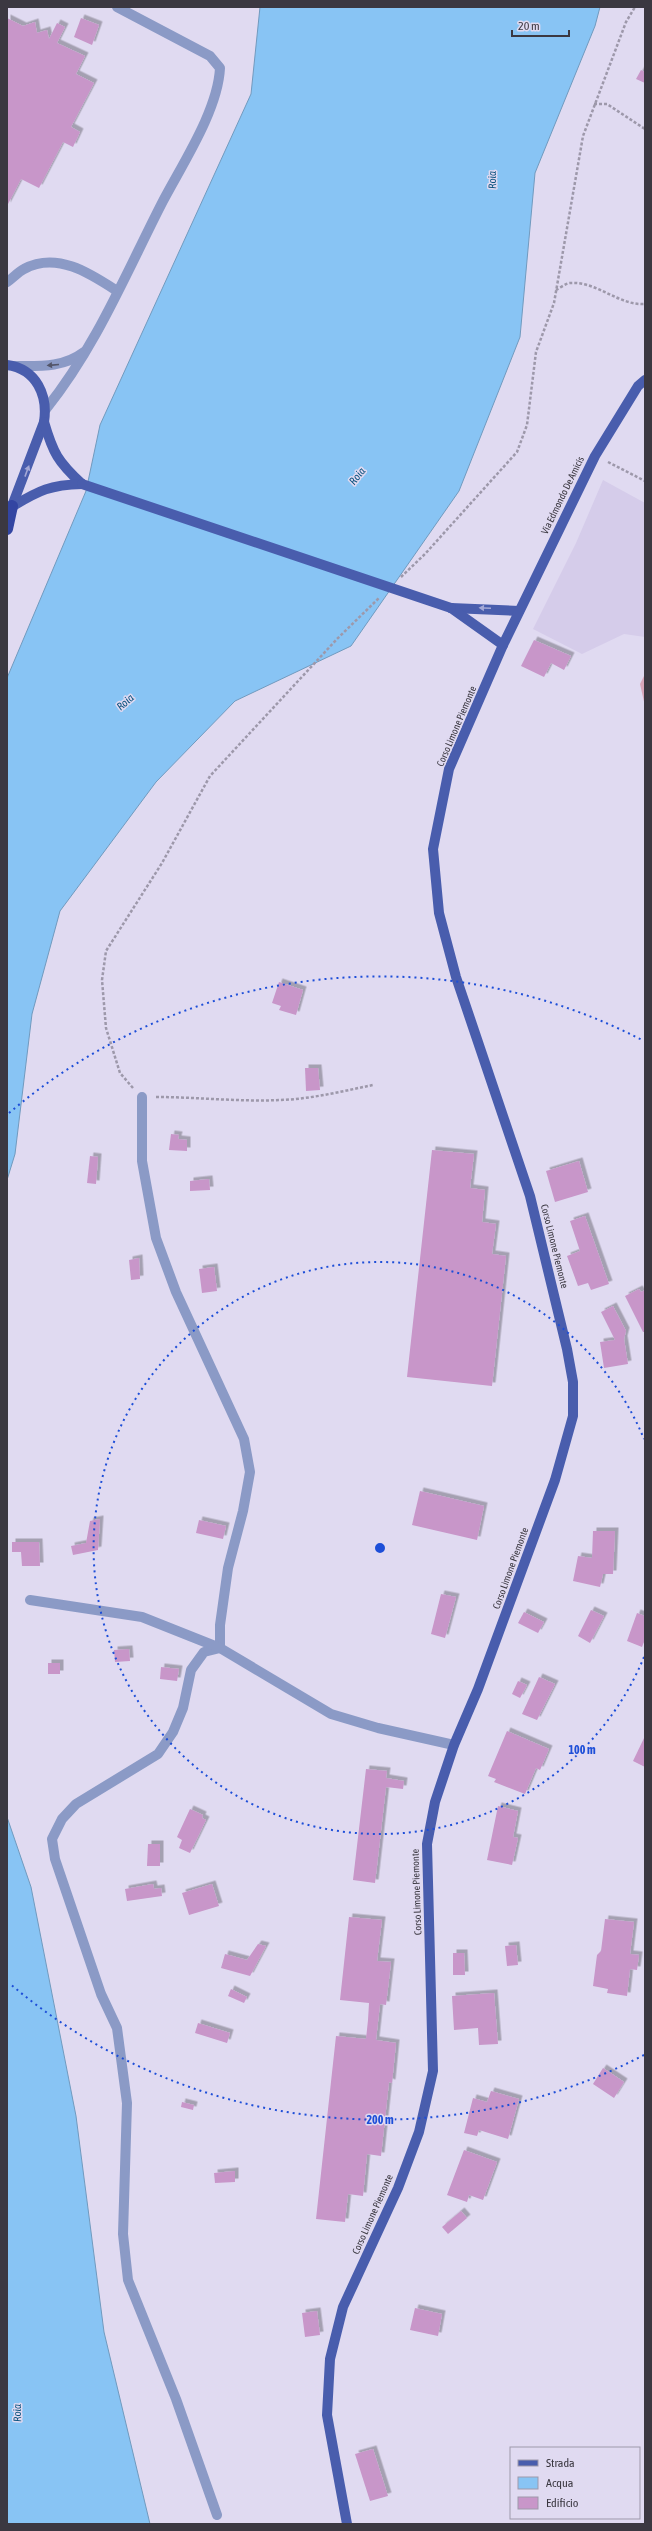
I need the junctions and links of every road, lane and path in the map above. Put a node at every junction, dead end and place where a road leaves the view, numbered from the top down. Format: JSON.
{"nodes":[{"id":1,"x":117,"y":7,"type":"edge"},
{"id":2,"x":635,"y":7,"type":"edge"},
{"id":3,"x":594,"y":104,"type":"junction"},
{"id":4,"x":645,"y":129,"type":"edge"},
{"id":5,"x":7,"y":282,"type":"edge"},
{"id":6,"x":556,"y":290,"type":"junction"},
{"id":7,"x":117,"y":291,"type":"junction"},
{"id":8,"x":645,"y":304,"type":"edge"},
{"id":9,"x":87,"y":349,"type":"junction"},
{"id":10,"x":11,"y":366,"type":"edge"},
{"id":11,"x":645,"y":380,"type":"edge"},
{"id":12,"x":46,"y":408,"type":"junction"},
{"id":13,"x":44,"y":422,"type":"junction"},
{"id":14,"x":595,"y":456,"type":"junction"},
{"id":15,"x":645,"y":481,"type":"edge"},
{"id":16,"x":82,"y":484,"type":"junction"},
{"id":17,"x":10,"y":509,"type":"edge"},
{"id":18,"x":7,"y":529,"type":"edge"},
{"id":19,"x":398,"y":580,"type":"dead end"},
{"id":20,"x":381,"y":596,"type":"dead end"},
{"id":21,"x":451,"y":608,"type":"junction"},
{"id":22,"x":519,"y":611,"type":"junction"},
{"id":23,"x":512,"y":627,"type":"joint"},
{"id":24,"x":504,"y":645,"type":"junction"},
{"id":25,"x":373,"y":1085,"type":"dead end"},
{"id":26,"x":142,"y":1097,"type":"junction"},
{"id":27,"x":30,"y":1600,"type":"dead end"},
{"id":28,"x":220,"y":1648,"type":"junction"},
{"id":29,"x":454,"y":1745,"type":"junction"},
{"id":30,"x":216,"y":2515,"type":"dead end"},
{"id":31,"x":347,"y":2524,"type":"edge"}],
"edges":[{"from":1,"to":7,"type":"street"},
{"from":2,"to":3,"type":"path"},
{"from":3,"to":4,"type":"path"},
{"from":3,"to":6,"type":"path"},
{"from":5,"to":7,"type":"street"},
{"from":6,"to":8,"type":"path"},
{"from":6,"to":19,"type":"path"},
{"from":7,"to":9,"type":"street"},
{"from":9,"to":10,"type":"street","one_way":true},
{"from":9,"to":12,"type":"street"},
{"from":10,"to":12,"type":"main road"},
{"from":11,"to":14,"type":"main road","name":"Via Edmondo De Amicis"},
{"from":12,"to":13,"type":"main road"},
{"from":13,"to":16,"type":"main road"},
{"from":17,"to":13,"type":"main road","one_way":true},
{"from":14,"to":15,"type":"path"},
{"from":14,"to":22,"type":"main road","name":"Via Edmondo De Amicis"},
{"from":16,"to":17,"type":"main road"},
{"from":16,"to":21,"type":"main road","bridge":true},
{"from":17,"to":18,"type":"highway"},
{"from":20,"to":26,"type":"path"},
{"from":22,"to":21,"type":"main road","one_way":true},
{"from":21,"to":24,"type":"main road"},
{"from":22,"to":23,"type":"main road","name":"Via Edmondo De Amicis"},
{"from":23,"to":24,"type":"main road","name":"Corso Limone Piemonte"},
{"from":24,"to":29,"type":"main road","name":"Corso Limone Piemonte"},
{"from":25,"to":26,"type":"path"},
{"from":26,"to":28,"type":"street"},
{"from":27,"to":28,"type":"street"},
{"from":28,"to":29,"type":"street"},
{"from":28,"to":30,"type":"street"},
{"from":29,"to":31,"type":"main road","name":"Corso Limone Piemonte"}]}
